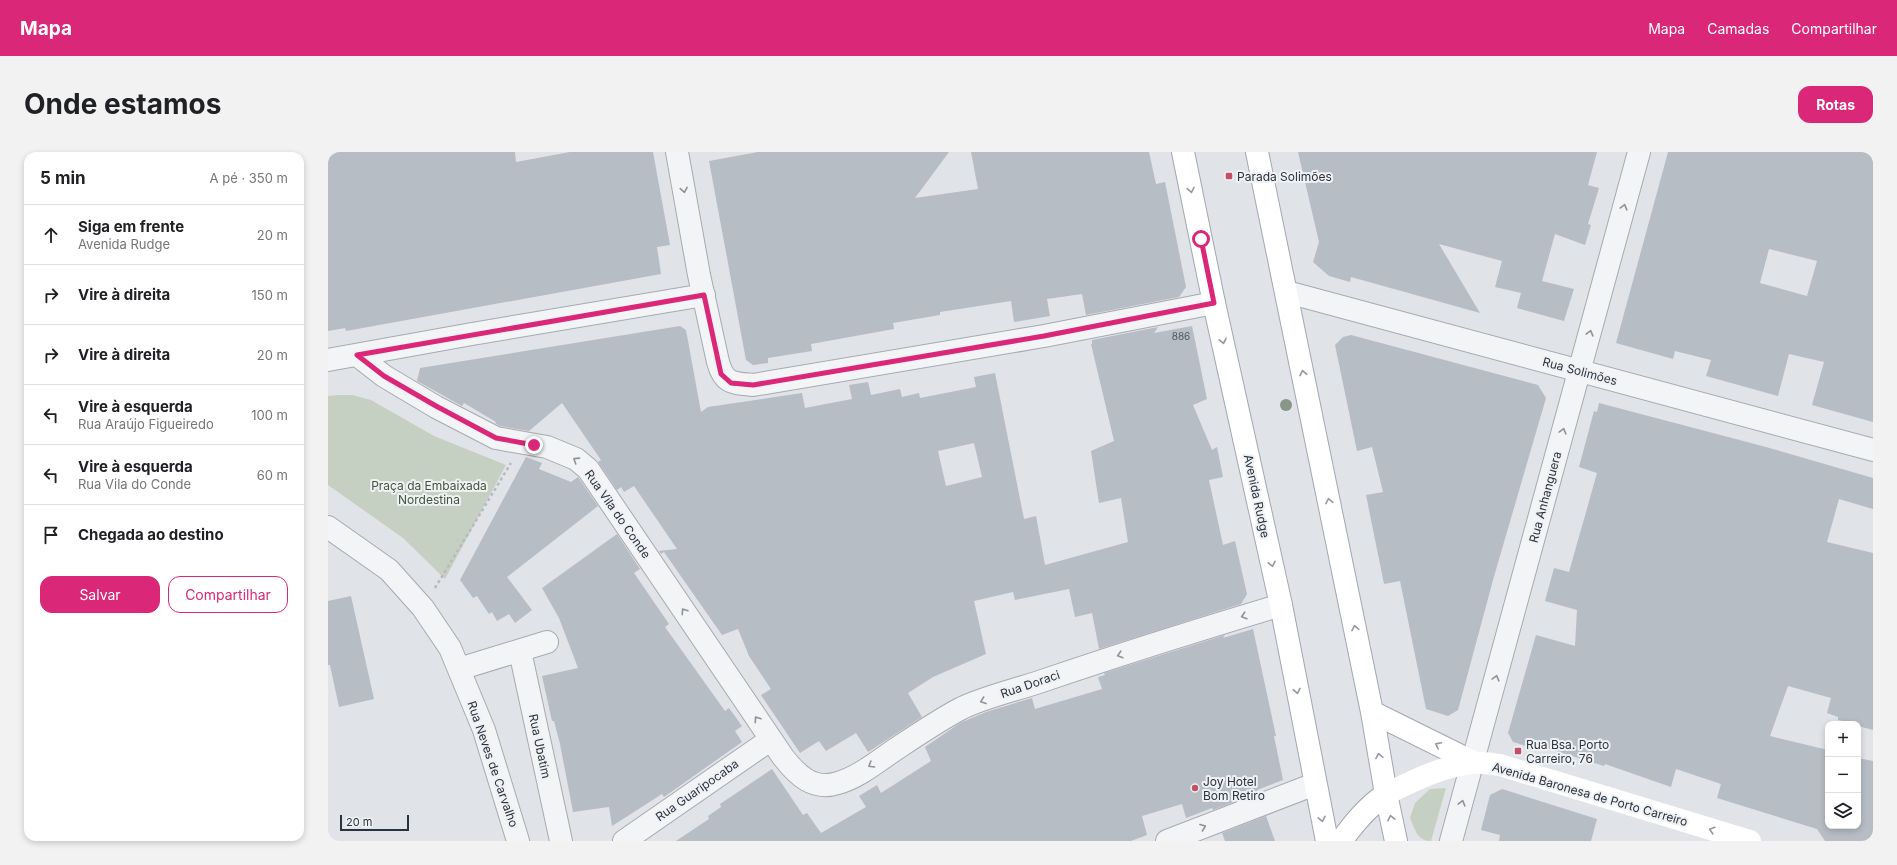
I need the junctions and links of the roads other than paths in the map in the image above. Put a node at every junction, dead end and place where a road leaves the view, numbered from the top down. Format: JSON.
{"nodes":[{"id":1,"x":677,"y":152,"type":"edge"},
{"id":2,"x":1183,"y":152,"type":"edge"},
{"id":3,"x":1257,"y":152,"type":"edge"},
{"id":4,"x":1639,"y":152,"type":"edge"},
{"id":5,"x":1287,"y":292,"type":"junction"},
{"id":6,"x":704,"y":295,"type":"junction"},
{"id":7,"x":1214,"y":303,"type":"junction"},
{"id":8,"x":357,"y":355,"type":"junction"},
{"id":9,"x":328,"y":360,"type":"edge"},
{"id":10,"x":1579,"y":370,"type":"junction"},
{"id":11,"x":1873,"y":450,"type":"edge"},
{"id":12,"x":328,"y":527,"type":"edge"},
{"id":13,"x":1281,"y":605,"type":"junction"},
{"id":14,"x":547,"y":642,"type":"dead end"},
{"id":15,"x":520,"y":650,"type":"junction"},
{"id":16,"x":459,"y":669,"type":"junction"},
{"id":17,"x":1372,"y":712,"type":"junction"},
{"id":18,"x":770,"y":740,"type":"junction"},
{"id":19,"x":1473,"y":762,"type":"junction"},
{"id":20,"x":796,"y":773,"type":"joint"},
{"id":21,"x":1315,"y":784,"type":"junction"},
{"id":22,"x":1386,"y":794,"type":"junction"},
{"id":23,"x":518,"y":841,"type":"edge"},
{"id":24,"x":560,"y":841,"type":"edge"},
{"id":25,"x":624,"y":841,"type":"edge"},
{"id":26,"x":1167,"y":841,"type":"edge"},
{"id":27,"x":1327,"y":841,"type":"edge"},
{"id":28,"x":1341,"y":841,"type":"edge"},
{"id":29,"x":1396,"y":841,"type":"edge"},
{"id":30,"x":1451,"y":841,"type":"edge"},
{"id":31,"x":1750,"y":841,"type":"edge"}],
"edges":[{"from":1,"to":6,"type":"street","one_way":true},
{"from":2,"to":7,"type":"main road","name":"Avenida Rudge","one_way":true},
{"from":3,"to":5,"type":"main road"},
{"from":10,"to":4,"type":"street","name":"Rua Anhanguera","one_way":true},
{"from":5,"to":10,"type":"street","name":"Rua Solimões"},
{"from":17,"to":5,"type":"main road","one_way":true},
{"from":6,"to":7,"type":"street"},
{"from":6,"to":8,"type":"street"},
{"from":7,"to":13,"type":"main road","name":"Avenida Rudge","one_way":true},
{"from":8,"to":9,"type":"street"},
{"from":18,"to":8,"type":"street","name":"Rua Vila do Conde","one_way":true},
{"from":10,"to":11,"type":"street","name":"Rua Solimões"},
{"from":19,"to":10,"type":"street","name":"Rua Anhanguera","one_way":true},
{"from":12,"to":16,"type":"street","name":"Rua Neves de Carvalho"},
{"from":13,"to":20,"type":"street","name":"Rua Doraci","one_way":true},
{"from":13,"to":21,"type":"main road","name":"Avenida Rudge","one_way":true},
{"from":14,"to":15,"type":"street"},
{"from":15,"to":16,"type":"street"},
{"from":15,"to":24,"type":"street","name":"Rua Ubatim"},
{"from":16,"to":23,"type":"street","name":"Rua Neves de Carvalho"},
{"from":19,"to":17,"type":"main road","one_way":true},
{"from":22,"to":17,"type":"main road","one_way":true},
{"from":18,"to":20,"type":"street","name":"Rua Vila do Conde"},
{"from":18,"to":25,"type":"street","name":"Rua Guaripocaba"},
{"from":19,"to":22,"type":"main road","name":"Avenida Baronesa de Porto Carreiro"},
{"from":30,"to":19,"type":"street","name":"Rua Anhanguera","one_way":true},
{"from":31,"to":19,"type":"main road","name":"Avenida Baronesa de Porto Carreiro","one_way":true},
{"from":26,"to":21,"type":"street","one_way":true},
{"from":21,"to":27,"type":"main road","name":"Avenida Rudge","one_way":true},
{"from":22,"to":28,"type":"main road","name":"Avenida Baronesa de Porto Carreiro"},
{"from":29,"to":22,"type":"main road","one_way":true}]}
